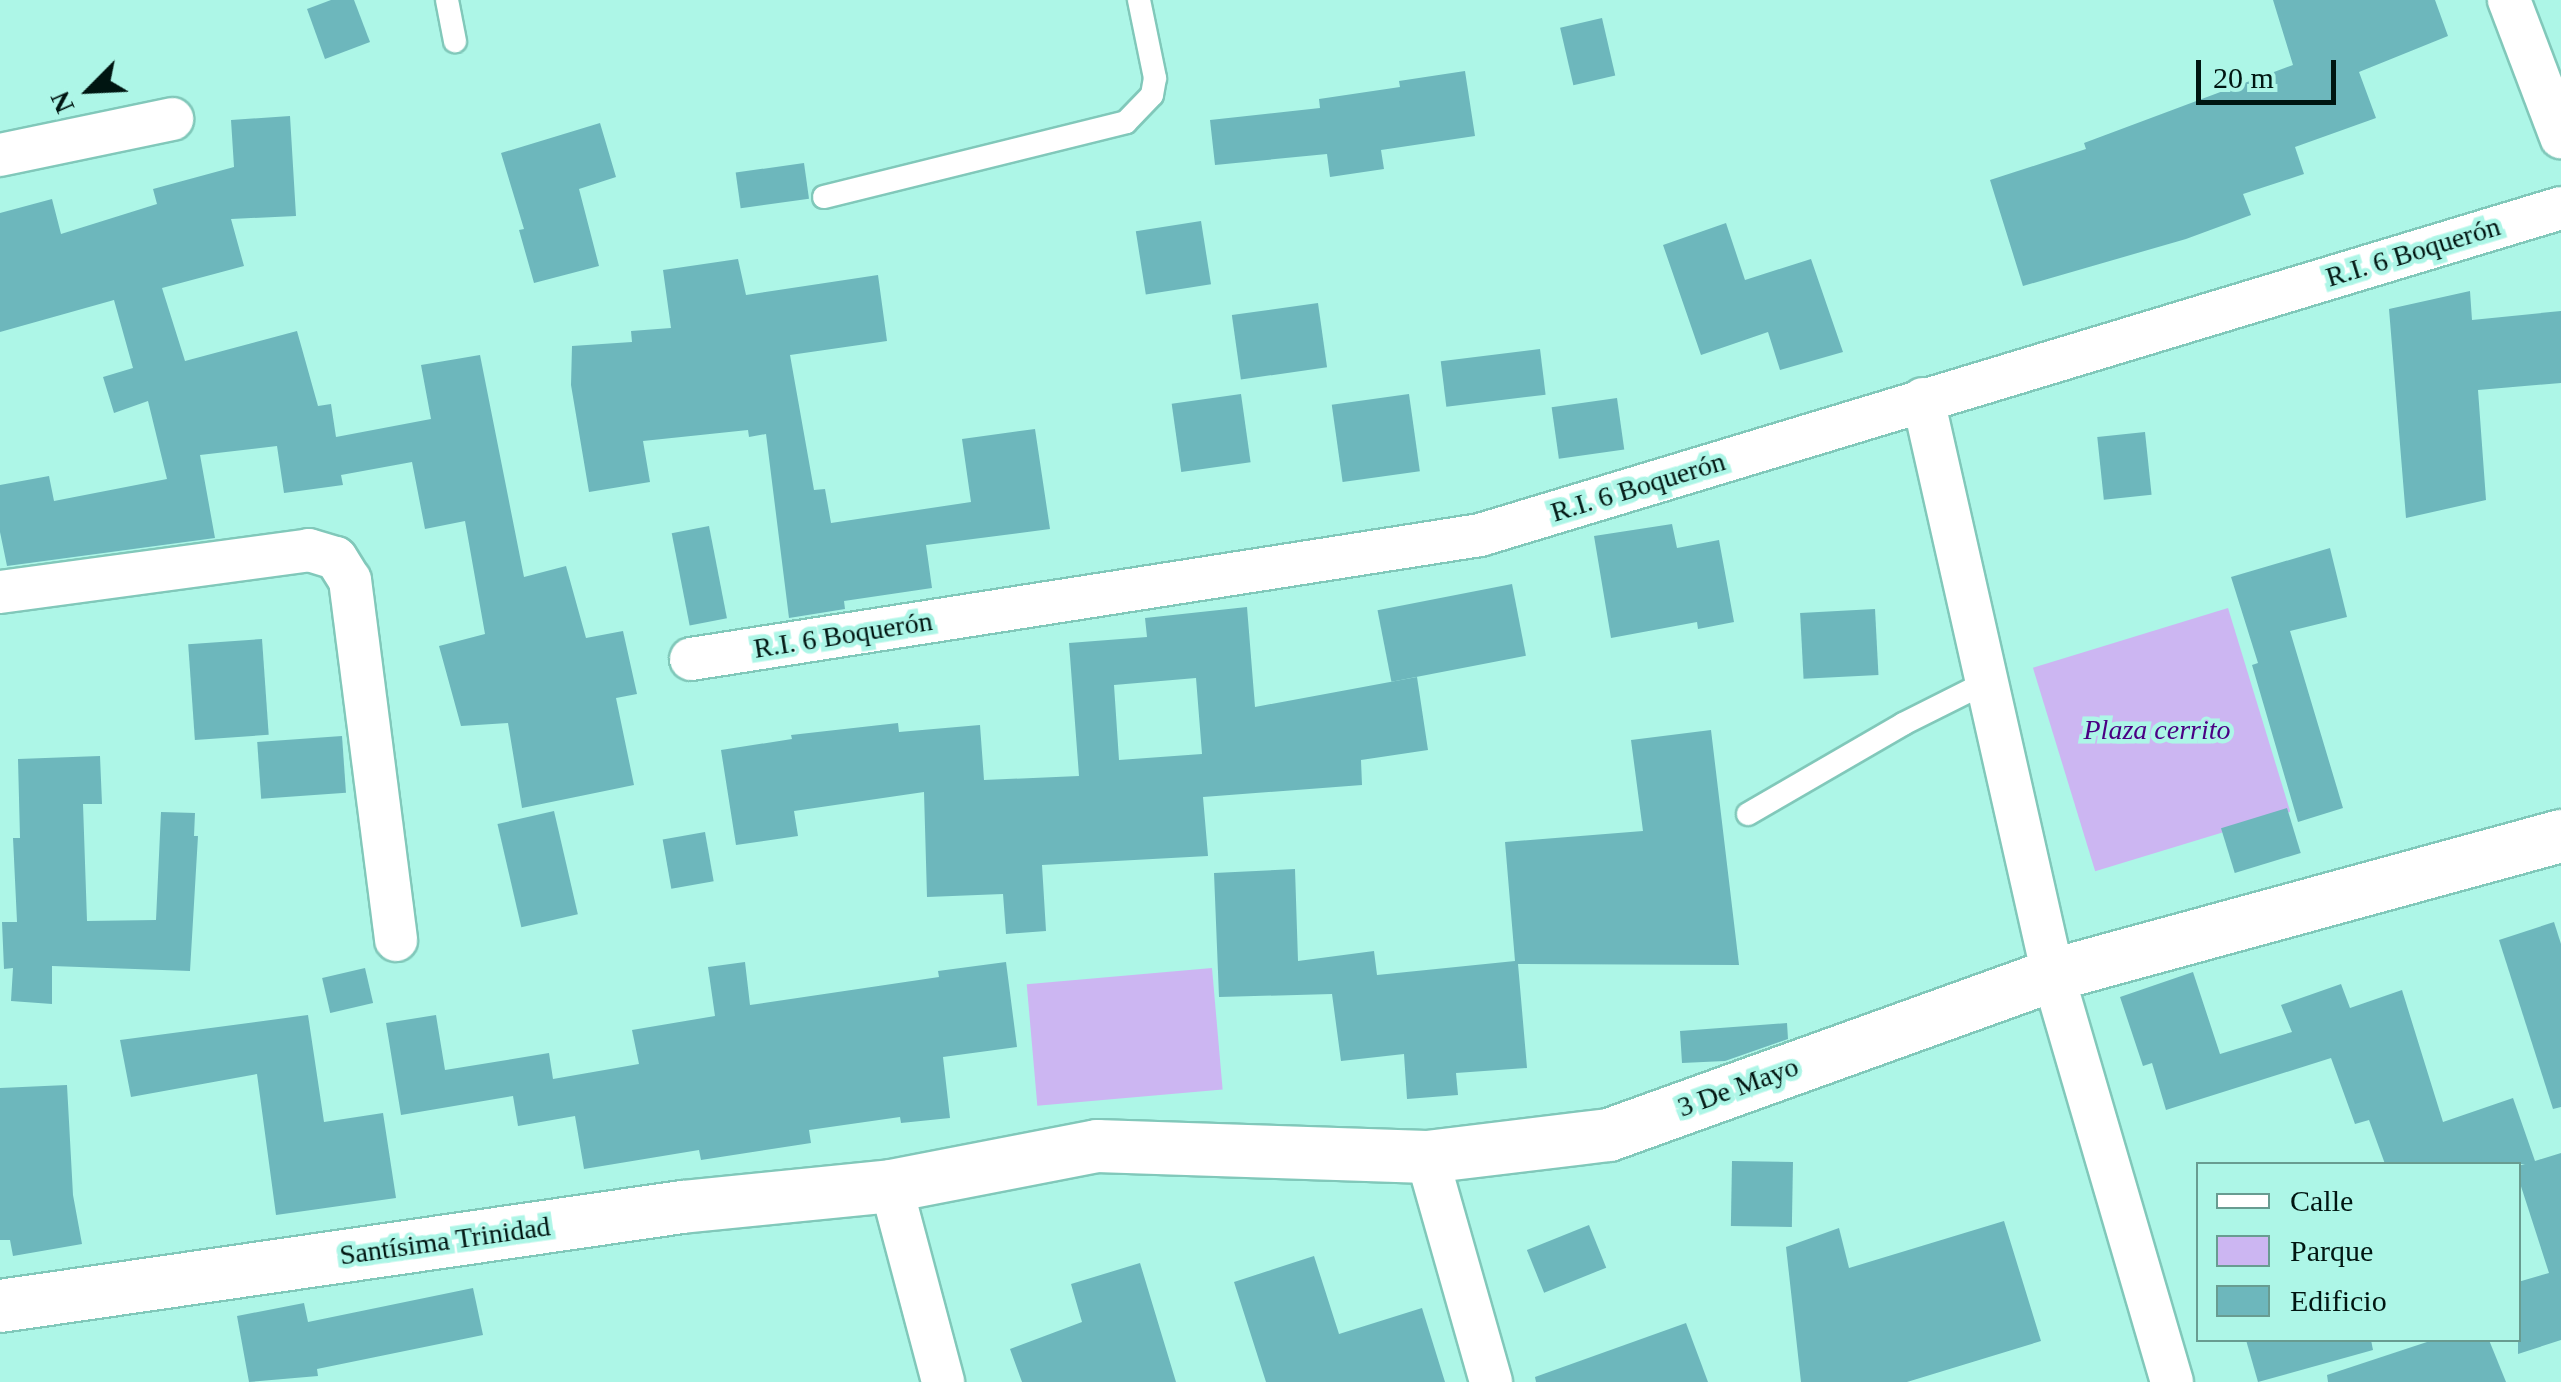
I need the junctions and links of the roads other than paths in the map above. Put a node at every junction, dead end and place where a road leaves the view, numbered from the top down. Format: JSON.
{"nodes":[{"id":1,"x":447,"y":0,"type":"edge"},
{"id":2,"x":1139,"y":0,"type":"edge"},
{"id":3,"x":2510,"y":0,"type":"edge"},
{"id":4,"x":455,"y":41,"type":"dead end"},
{"id":5,"x":172,"y":119,"type":"dead end"},
{"id":6,"x":2561,"y":137,"type":"edge"},
{"id":7,"x":0,"y":154,"type":"edge"},
{"id":8,"x":824,"y":198,"type":"dead end"},
{"id":9,"x":2561,"y":208,"type":"edge"},
{"id":10,"x":1922,"y":399,"type":"junction"},
{"id":11,"x":0,"y":592,"type":"edge"},
{"id":12,"x":690,"y":658,"type":"dead end"},
{"id":13,"x":1987,"y":682,"type":"junction"},
{"id":14,"x":1748,"y":814,"type":"dead end"},
{"id":15,"x":2561,"y":836,"type":"edge"},
{"id":16,"x":396,"y":940,"type":"dead end"},
{"id":17,"x":2053,"y":976,"type":"junction"},
{"id":18,"x":1427,"y":1157,"type":"junction"},
{"id":19,"x":892,"y":1186,"type":"junction"},
{"id":20,"x":0,"y":1306,"type":"edge"},
{"id":21,"x":943,"y":1382,"type":"edge"},
{"id":22,"x":1490,"y":1382,"type":"edge"},
{"id":23,"x":2172,"y":1382,"type":"edge"}],
"edges":[{"from":1,"to":4,"type":"lane"},
{"from":2,"to":8,"type":"lane"},
{"from":3,"to":6,"type":"street"},
{"from":5,"to":7,"type":"street"},
{"from":9,"to":10,"type":"street","name":"R.I. 6 Boquerón"},
{"from":10,"to":12,"type":"street","name":"R.I. 6 Boquerón"},
{"from":10,"to":13,"type":"street"},
{"from":11,"to":16,"type":"street"},
{"from":13,"to":14,"type":"lane"},
{"from":13,"to":17,"type":"street"},
{"from":15,"to":17,"type":"street","name":"3 De Mayo"},
{"from":17,"to":18,"type":"street","name":"3 De Mayo"},
{"from":17,"to":23,"type":"street"},
{"from":18,"to":19,"type":"street","name":"3 De Mayo"},
{"from":18,"to":22,"type":"street"},
{"from":19,"to":20,"type":"street","name":"Santísima Trinidad"},
{"from":19,"to":21,"type":"street"}]}
